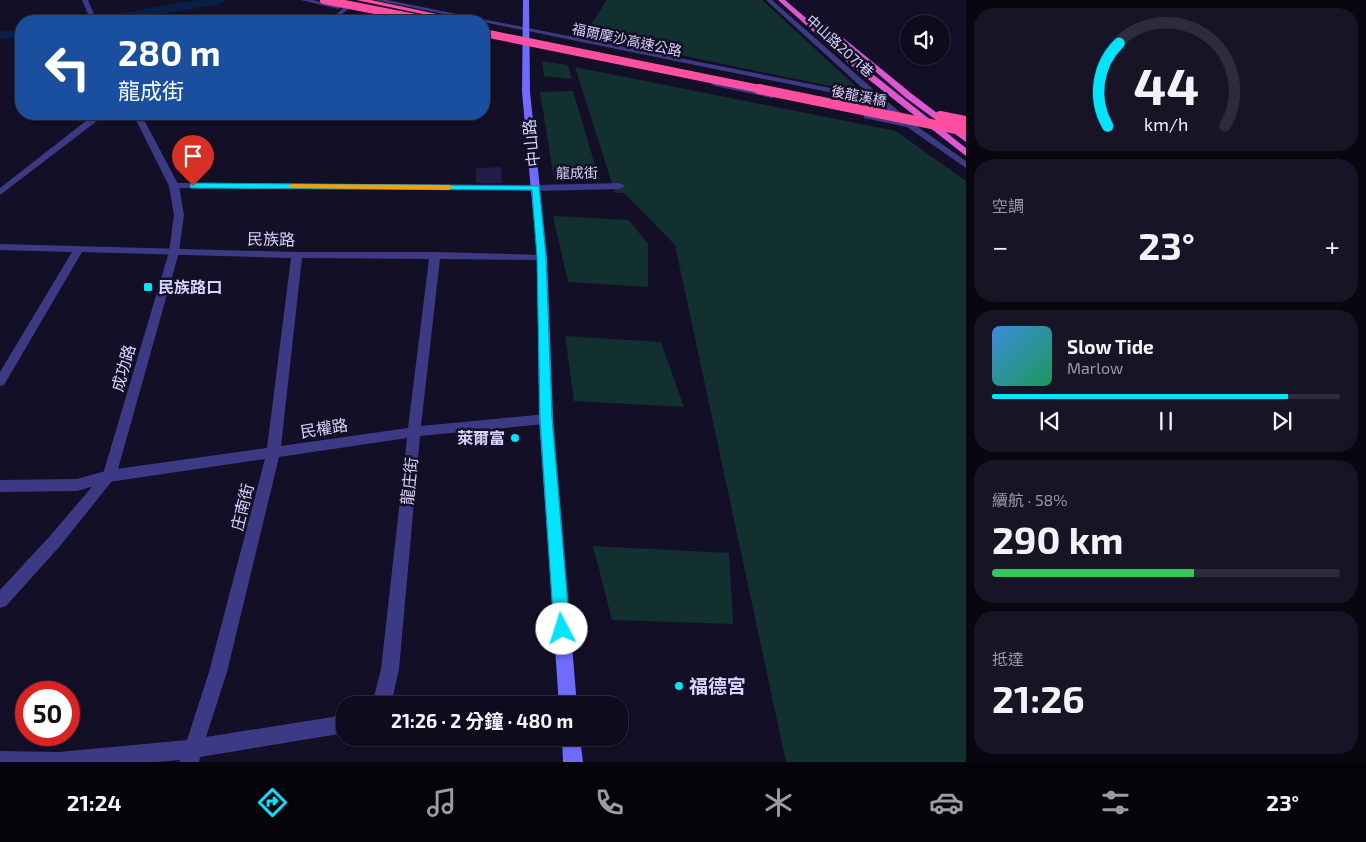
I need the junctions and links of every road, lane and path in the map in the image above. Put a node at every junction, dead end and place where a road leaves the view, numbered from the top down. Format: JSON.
{"nodes":[{"id":1,"x":85,"y":0,"type":"edge"},
{"id":2,"x":304,"y":0,"type":"edge"},
{"id":3,"x":324,"y":0,"type":"edge"},
{"id":4,"x":347,"y":0,"type":"edge"},
{"id":5,"x":360,"y":0,"type":"edge"},
{"id":6,"x":378,"y":0,"type":"edge"},
{"id":7,"x":526,"y":0,"type":"edge"},
{"id":8,"x":769,"y":0,"type":"edge"},
{"id":9,"x":781,"y":0,"type":"edge"},
{"id":10,"x":794,"y":0,"type":"edge"},
{"id":11,"x":344,"y":8,"type":"junction"},
{"id":12,"x":809,"y":13,"type":"dead end"},
{"id":13,"x":91,"y":15,"type":"edge"},
{"id":14,"x":336,"y":15,"type":"edge"},
{"id":15,"x":381,"y":15,"type":"edge"},
{"id":16,"x":400,"y":15,"type":"edge"},
{"id":17,"x":436,"y":15,"type":"edge"},
{"id":18,"x":455,"y":15,"type":"edge"},
{"id":19,"x":490,"y":22,"type":"edge"},
{"id":20,"x":490,"y":26,"type":"edge"},
{"id":21,"x":825,"y":26,"type":"dead end"},
{"id":22,"x":526,"y":29,"type":"junction"},
{"id":23,"x":490,"y":35,"type":"edge"},
{"id":24,"x":490,"y":35,"type":"edge"},
{"id":25,"x":527,"y":44,"type":"junction"},
{"id":26,"x":765,"y":82,"type":"joint"},
{"id":27,"x":747,"y":87,"type":"joint"},
{"id":28,"x":880,"y":100,"type":"junction"},
{"id":29,"x":93,"y":120,"type":"edge"},
{"id":30,"x":140,"y":120,"type":"edge"},
{"id":31,"x":966,"y":120,"type":"edge"},
{"id":32,"x":911,"y":125,"type":"junction"},
{"id":33,"x":966,"y":131,"type":"edge"},
{"id":34,"x":966,"y":139,"type":"edge"},
{"id":35,"x":966,"y":153,"type":"edge"},
{"id":36,"x":966,"y":164,"type":"edge"},
{"id":37,"x":174,"y":186,"type":"junction"},
{"id":38,"x":620,"y":186,"type":"dead end"},
{"id":39,"x":536,"y":188,"type":"junction"},
{"id":40,"x":0,"y":192,"type":"edge"},
{"id":41,"x":0,"y":247,"type":"edge"},
{"id":42,"x":79,"y":248,"type":"junction"},
{"id":43,"x":174,"y":252,"type":"junction"},
{"id":44,"x":297,"y":255,"type":"junction"},
{"id":45,"x":435,"y":255,"type":"junction"},
{"id":46,"x":542,"y":257,"type":"junction"},
{"id":47,"x":0,"y":382,"type":"edge"},
{"id":48,"x":546,"y":419,"type":"junction"},
{"id":49,"x":414,"y":432,"type":"junction"},
{"id":50,"x":274,"y":453,"type":"junction"},
{"id":51,"x":108,"y":476,"type":"junction"},
{"id":52,"x":0,"y":486,"type":"edge"},
{"id":53,"x":0,"y":601,"type":"edge"},
{"id":54,"x":385,"y":696,"type":"edge"},
{"id":55,"x":567,"y":696,"type":"edge"},
{"id":56,"x":336,"y":726,"type":"edge"},
{"id":57,"x":571,"y":746,"type":"edge"},
{"id":58,"x":191,"y":756,"type":"edge"},
{"id":59,"x":0,"y":761,"type":"edge"},
{"id":60,"x":572,"y":762,"type":"edge"}],
"edges":[{"from":1,"to":13,"type":"street"},
{"from":2,"to":11,"type":"street","bridge":true},
{"from":3,"to":16,"type":"highway","bridge":true},
{"from":4,"to":11,"type":"street"},
{"from":5,"to":17,"type":"highway"},
{"from":6,"to":18,"type":"street"},
{"from":7,"to":22,"type":"main road","name":"中山路"},
{"from":8,"to":28,"type":"street","name":"中山路2071巷"},
{"from":9,"to":35,"type":"highway"},
{"from":10,"to":12,"type":"highway"},
{"from":11,"to":14,"type":"street"},
{"from":11,"to":15,"type":"street"},
{"from":19,"to":22,"type":"street"},
{"from":20,"to":26,"type":"highway","name":"福爾摩沙高速公路"},
{"from":21,"to":34,"type":"highway"},
{"from":22,"to":25,"type":"main road","name":"中山路"},
{"from":22,"to":28,"type":"street"},
{"from":23,"to":25,"type":"street"},
{"from":24,"to":27,"type":"highway","name":"福爾摩沙高速公路","bridge":true},
{"from":25,"to":32,"type":"street"},
{"from":25,"to":39,"type":"main road","name":"中山路"},
{"from":26,"to":31,"type":"highway","name":"後龍溪橋","bridge":true},
{"from":27,"to":33,"type":"highway","name":"後龍溪橋","bridge":true},
{"from":28,"to":32,"type":"street","name":"中山路2071巷"},
{"from":29,"to":40,"type":"street"},
{"from":30,"to":37,"type":"street","name":"成功路"},
{"from":32,"to":36,"type":"street","name":"中山路2071巷"},
{"from":37,"to":39,"type":"street","name":"龍成街"},
{"from":37,"to":43,"type":"street","name":"成功路"},
{"from":38,"to":39,"type":"street","name":"龍成街"},
{"from":39,"to":46,"type":"main road","name":"中山路"},
{"from":41,"to":42,"type":"street","name":"民族路"},
{"from":42,"to":43,"type":"street","name":"民族路"},
{"from":42,"to":47,"type":"street"},
{"from":43,"to":44,"type":"street","name":"民族路"},
{"from":43,"to":51,"type":"street","name":"成功路"},
{"from":44,"to":45,"type":"street","name":"民族路"},
{"from":44,"to":50,"type":"street","name":"庄南街"},
{"from":45,"to":46,"type":"street","name":"民族路"},
{"from":45,"to":49,"type":"street","name":"龍庄街"},
{"from":46,"to":48,"type":"main road","name":"中山路"},
{"from":48,"to":49,"type":"street","name":"民權路"},
{"from":48,"to":55,"type":"main road","name":"中山路"},
{"from":49,"to":50,"type":"street","name":"民權路"},
{"from":49,"to":54,"type":"street","name":"龍庄街"},
{"from":50,"to":51,"type":"street","name":"民權路"},
{"from":50,"to":58,"type":"street","name":"庄南街"},
{"from":51,"to":52,"type":"street","name":"民權路"},
{"from":51,"to":53,"type":"street","name":"成功路"},
{"from":56,"to":58,"type":"street"},
{"from":57,"to":60,"type":"main road"},
{"from":58,"to":59,"type":"street"}]}
